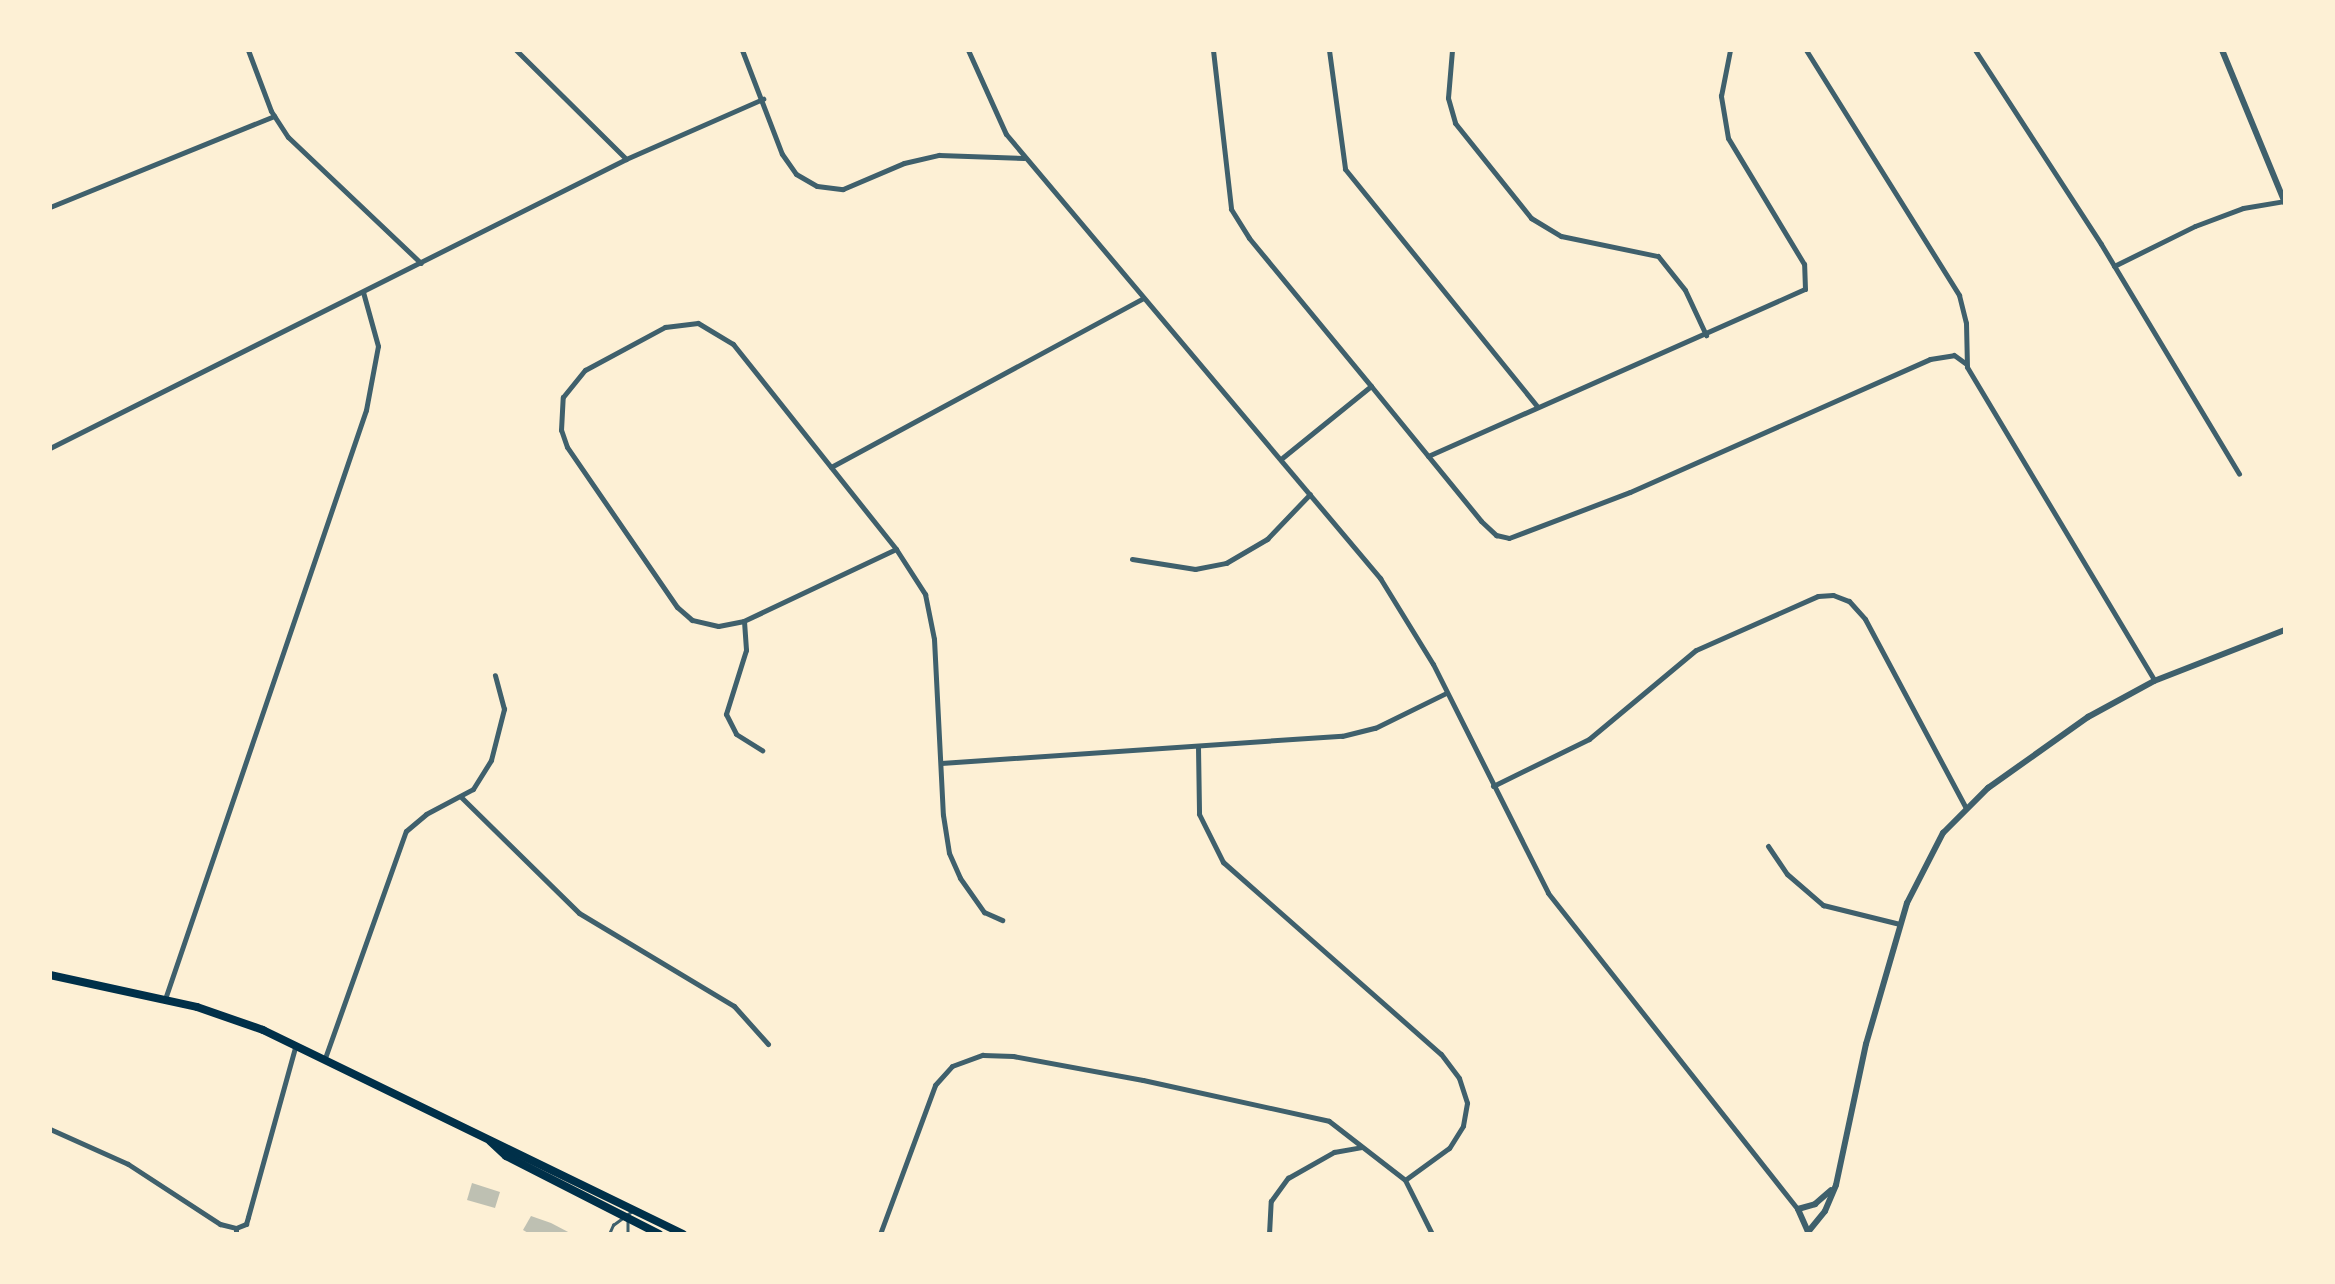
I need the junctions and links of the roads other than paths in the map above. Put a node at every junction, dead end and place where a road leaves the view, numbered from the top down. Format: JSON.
{"nodes":[{"id":1,"x":248,"y":50,"type":"edge"},
{"id":2,"x":516,"y":50,"type":"edge"},
{"id":3,"x":742,"y":50,"type":"edge"},
{"id":4,"x":968,"y":50,"type":"edge"},
{"id":5,"x":1213,"y":50,"type":"edge"},
{"id":6,"x":1328,"y":50,"type":"edge"},
{"id":7,"x":1452,"y":50,"type":"edge"},
{"id":8,"x":1730,"y":50,"type":"edge"},
{"id":9,"x":1806,"y":50,"type":"edge"},
{"id":10,"x":1976,"y":50,"type":"edge"},
{"id":11,"x":2222,"y":50,"type":"edge"},
{"id":12,"x":762,"y":99,"type":"junction"},
{"id":13,"x":274,"y":116,"type":"junction"},
{"id":14,"x":1024,"y":158,"type":"junction"},
{"id":15,"x":626,"y":160,"type":"junction"},
{"id":16,"x":2285,"y":201,"type":"edge"},
{"id":17,"x":50,"y":207,"type":"edge"},
{"id":18,"x":421,"y":263,"type":"junction"},
{"id":19,"x":2114,"y":266,"type":"junction"},
{"id":20,"x":363,"y":292,"type":"junction"},
{"id":21,"x":1144,"y":298,"type":"junction"},
{"id":22,"x":1706,"y":335,"type":"junction"},
{"id":23,"x":1966,"y":363,"type":"junction"},
{"id":24,"x":1371,"y":386,"type":"junction"},
{"id":25,"x":1538,"y":408,"type":"junction"},
{"id":26,"x":50,"y":448,"type":"edge"},
{"id":27,"x":1428,"y":456,"type":"junction"},
{"id":28,"x":1282,"y":458,"type":"junction"},
{"id":29,"x":831,"y":467,"type":"junction"},
{"id":30,"x":2239,"y":474,"type":"dead end"},
{"id":31,"x":1310,"y":494,"type":"junction"},
{"id":32,"x":896,"y":549,"type":"junction"},
{"id":33,"x":1132,"y":559,"type":"dead end"},
{"id":34,"x":744,"y":621,"type":"junction"},
{"id":35,"x":2285,"y":630,"type":"edge"},
{"id":36,"x":495,"y":676,"type":"dead end"},
{"id":37,"x":2154,"y":681,"type":"junction"},
{"id":38,"x":1446,"y":693,"type":"junction"},
{"id":39,"x":1198,"y":747,"type":"junction"},
{"id":40,"x":762,"y":750,"type":"dead end"},
{"id":41,"x":941,"y":764,"type":"junction"},
{"id":42,"x":1492,"y":786,"type":"junction"},
{"id":43,"x":462,"y":798,"type":"junction"},
{"id":44,"x":1966,"y":808,"type":"junction"},
{"id":45,"x":1768,"y":846,"type":"dead end"},
{"id":46,"x":1002,"y":920,"type":"dead end"},
{"id":47,"x":1900,"y":924,"type":"junction"},
{"id":48,"x":50,"y":975,"type":"edge"},
{"id":49,"x":165,"y":999,"type":"junction"},
{"id":50,"x":296,"y":1044,"type":"junction"},
{"id":51,"x":768,"y":1044,"type":"dead end"},
{"id":52,"x":324,"y":1058,"type":"junction"},
{"id":53,"x":50,"y":1128,"type":"edge"},
{"id":54,"x":1365,"y":1146,"type":"junction"},
{"id":55,"x":1405,"y":1180,"type":"junction"},
{"id":56,"x":1836,"y":1185,"type":"junction"},
{"id":57,"x":1798,"y":1209,"type":"junction"},
{"id":58,"x":630,"y":1214,"type":"junction"},
{"id":59,"x":236,"y":1231,"type":"edge"},
{"id":60,"x":1808,"y":1233,"type":"edge"},
{"id":61,"x":609,"y":1234,"type":"edge"},
{"id":62,"x":628,"y":1234,"type":"edge"},
{"id":63,"x":659,"y":1234,"type":"edge"},
{"id":64,"x":682,"y":1234,"type":"edge"},
{"id":65,"x":880,"y":1234,"type":"edge"},
{"id":66,"x":1269,"y":1234,"type":"edge"},
{"id":67,"x":1432,"y":1234,"type":"edge"}],
"edges":[{"from":1,"to":13,"type":"street"},
{"from":2,"to":15,"type":"street"},
{"from":3,"to":12,"type":"street"},
{"from":4,"to":14,"type":"street"},
{"from":5,"to":24,"type":"street"},
{"from":6,"to":25,"type":"street"},
{"from":7,"to":22,"type":"street"},
{"from":8,"to":22,"type":"street"},
{"from":9,"to":23,"type":"street"},
{"from":10,"to":19,"type":"street"},
{"from":11,"to":16,"type":"street"},
{"from":12,"to":14,"type":"street"},
{"from":12,"to":15,"type":"street"},
{"from":13,"to":17,"type":"street"},
{"from":13,"to":18,"type":"street"},
{"from":14,"to":21,"type":"street"},
{"from":15,"to":18,"type":"street"},
{"from":16,"to":19,"type":"street"},
{"from":18,"to":20,"type":"street"},
{"from":19,"to":30,"type":"street"},
{"from":20,"to":26,"type":"street"},
{"from":20,"to":49,"type":"street"},
{"from":21,"to":28,"type":"street"},
{"from":21,"to":29,"type":"street"},
{"from":22,"to":25,"type":"street"},
{"from":23,"to":27,"type":"street"},
{"from":23,"to":37,"type":"street"},
{"from":24,"to":27,"type":"street"},
{"from":24,"to":28,"type":"street"},
{"from":25,"to":27,"type":"street"},
{"from":28,"to":31,"type":"street"},
{"from":29,"to":32,"type":"street"},
{"from":29,"to":34,"type":"street"},
{"from":31,"to":33,"type":"street"},
{"from":31,"to":38,"type":"street"},
{"from":32,"to":34,"type":"street"},
{"from":32,"to":41,"type":"street"},
{"from":34,"to":40,"type":"street"},
{"from":35,"to":37,"type":"street"},
{"from":36,"to":43,"type":"street"},
{"from":37,"to":44,"type":"street"},
{"from":38,"to":39,"type":"street"},
{"from":38,"to":42,"type":"street"},
{"from":39,"to":41,"type":"street"},
{"from":39,"to":55,"type":"street"},
{"from":41,"to":46,"type":"street"},
{"from":42,"to":44,"type":"street"},
{"from":42,"to":57,"type":"street"},
{"from":43,"to":51,"type":"street"},
{"from":43,"to":52,"type":"street"},
{"from":44,"to":47,"type":"street"},
{"from":45,"to":47,"type":"street"},
{"from":47,"to":56,"type":"street"},
{"from":48,"to":49,"type":"main road"},
{"from":49,"to":50,"type":"main road"},
{"from":50,"to":52,"type":"main road"},
{"from":50,"to":59,"type":"street"},
{"from":52,"to":58,"type":"main road"},
{"from":53,"to":59,"type":"street"},
{"from":54,"to":55,"type":"street"},
{"from":54,"to":65,"type":"street"},
{"from":54,"to":66,"type":"street"},
{"from":55,"to":67,"type":"street"},
{"from":56,"to":57,"type":"street"},
{"from":56,"to":60,"type":"street"},
{"from":57,"to":60,"type":"street"},
{"from":58,"to":61,"type":"lane"},
{"from":58,"to":62,"type":"lane"},
{"from":58,"to":63,"type":"main road"},
{"from":58,"to":64,"type":"main road"}]}
